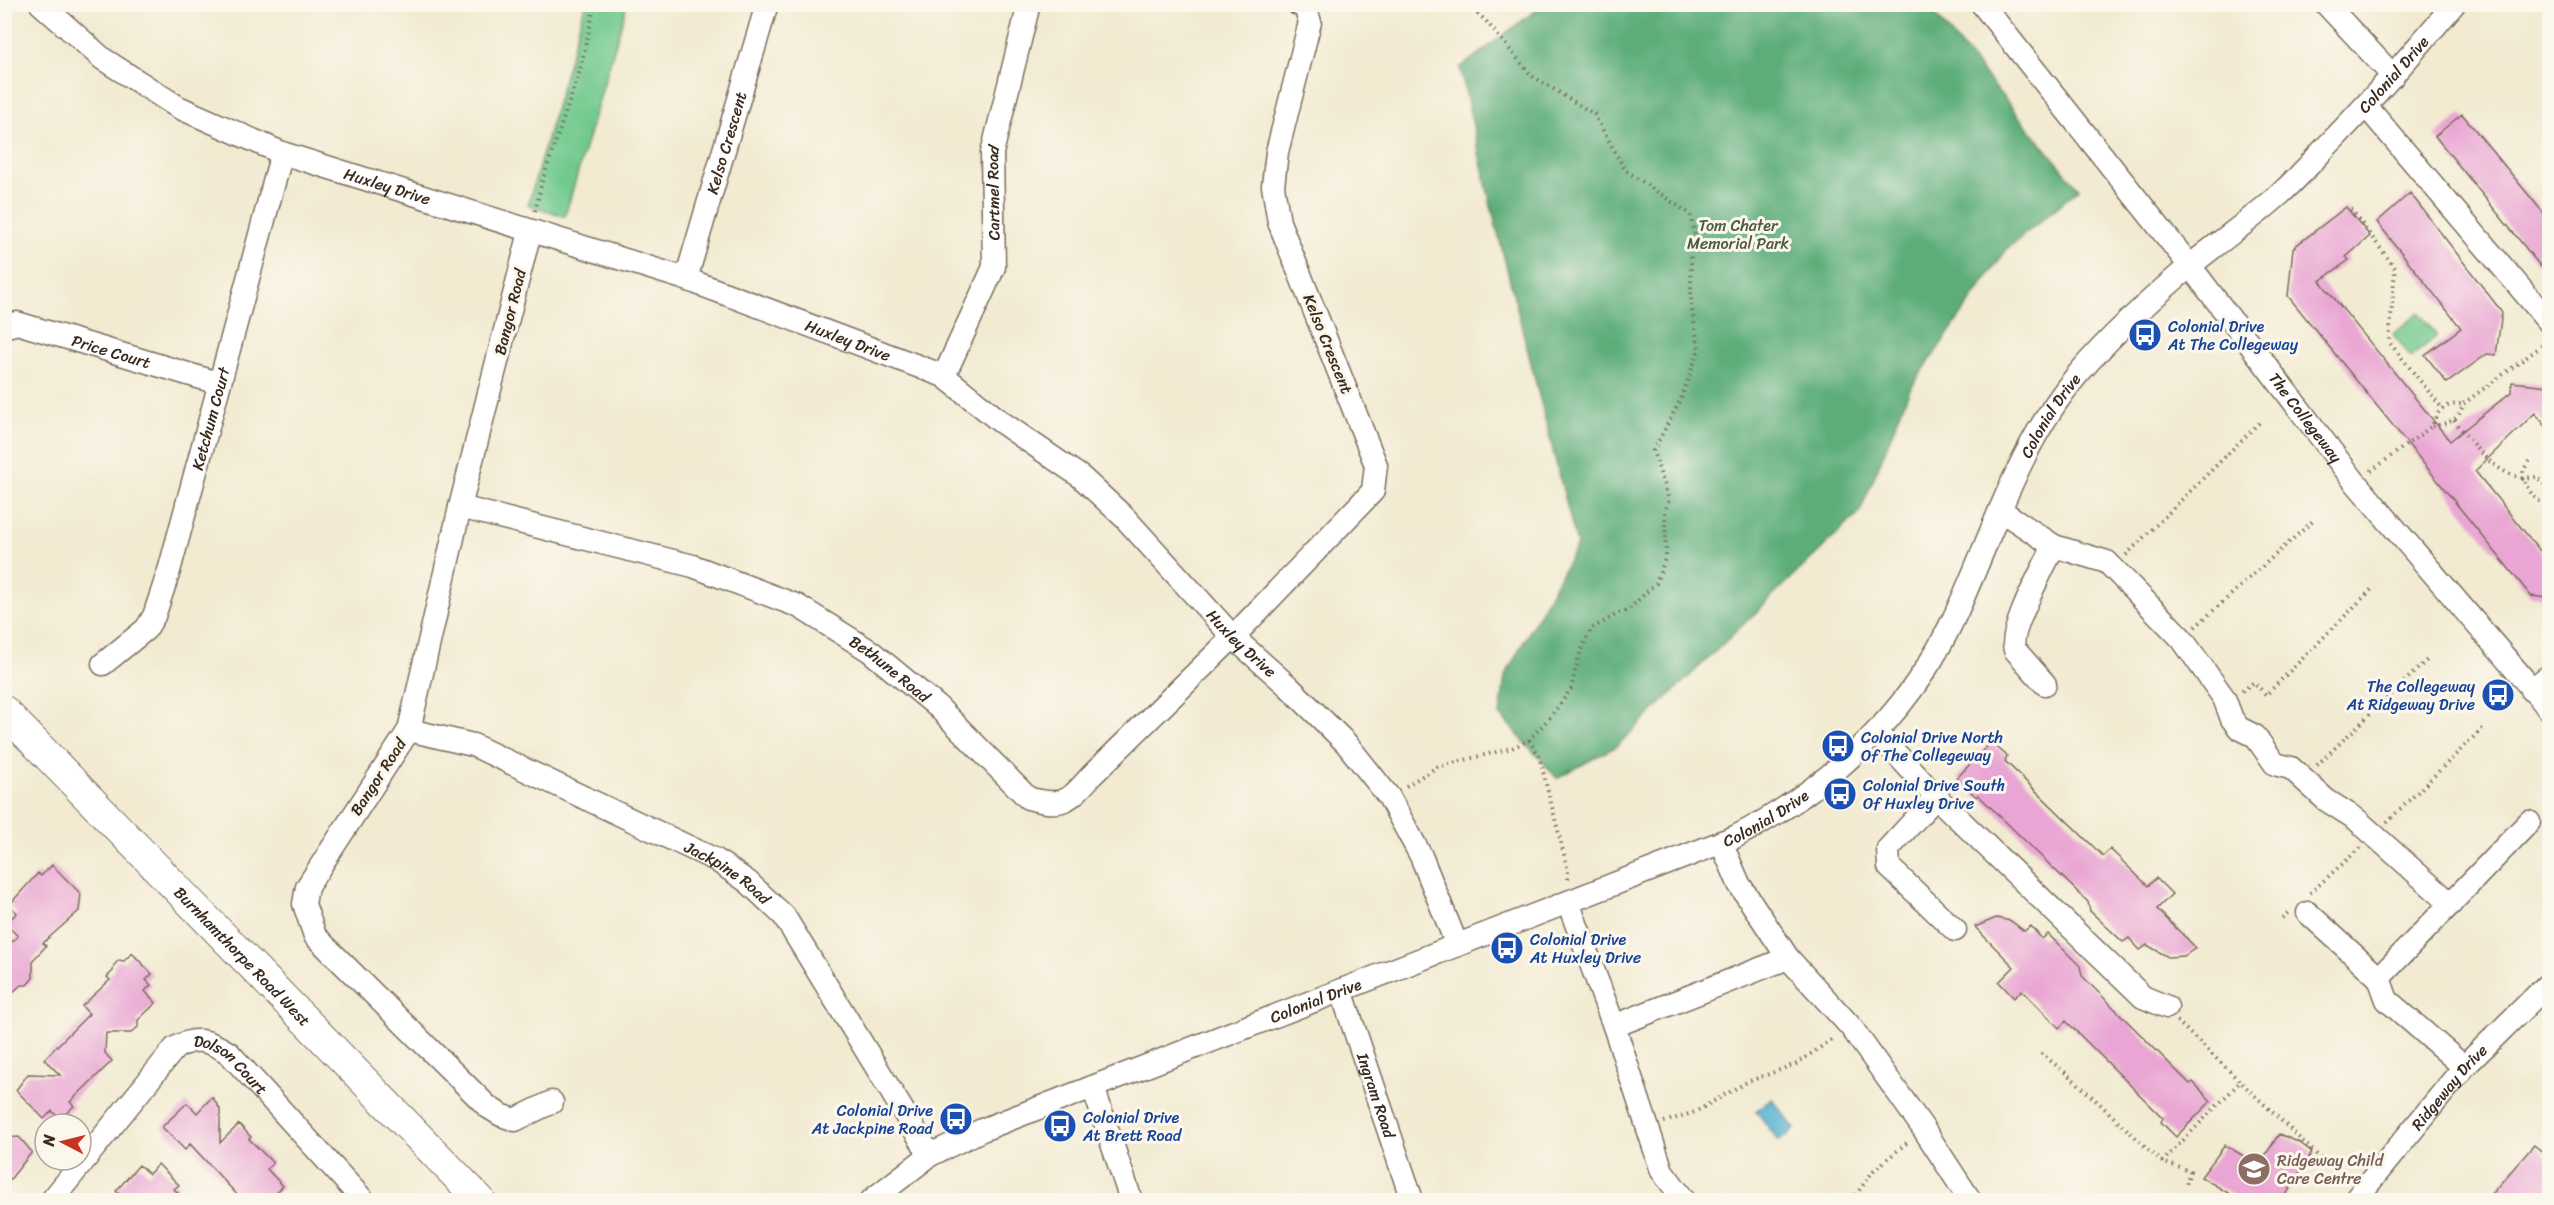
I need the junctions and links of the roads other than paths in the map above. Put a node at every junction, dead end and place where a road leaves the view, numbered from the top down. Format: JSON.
{"nodes":[{"id":1,"x":41,"y":4,"type":"edge"},
{"id":2,"x":766,"y":4,"type":"edge"},
{"id":3,"x":1029,"y":4,"type":"edge"},
{"id":4,"x":1298,"y":4,"type":"edge"},
{"id":5,"x":1982,"y":4,"type":"edge"},
{"id":6,"x":2326,"y":4,"type":"edge"},
{"id":7,"x":2454,"y":4,"type":"edge"},
{"id":8,"x":2393,"y":76,"type":"junction"},
{"id":9,"x":2366,"y":106,"type":"junction"},
{"id":10,"x":282,"y":153,"type":"junction"},
{"id":11,"x":530,"y":232,"type":"junction"},
{"id":12,"x":2190,"y":266,"type":"junction"},
{"id":13,"x":686,"y":279,"type":"junction"},
{"id":14,"x":2550,"y":323,"type":"edge"},
{"id":15,"x":4,"y":327,"type":"edge"},
{"id":16,"x":944,"y":376,"type":"junction"},
{"id":17,"x":218,"y":383,"type":"junction"},
{"id":18,"x":460,"y":507,"type":"junction"},
{"id":19,"x":2000,"y":510,"type":"junction"},
{"id":20,"x":2054,"y":546,"type":"junction"},
{"id":21,"x":1233,"y":638,"type":"junction"},
{"id":22,"x":103,"y":664,"type":"dead end"},
{"id":23,"x":2550,"y":675,"type":"edge"},
{"id":24,"x":2045,"y":684,"type":"dead end"},
{"id":25,"x":2531,"y":690,"type":"junction"},
{"id":26,"x":2550,"y":710,"type":"edge"},
{"id":27,"x":4,"y":711,"type":"edge"},
{"id":28,"x":408,"y":730,"type":"junction"},
{"id":29,"x":1877,"y":733,"type":"junction"},
{"id":30,"x":1936,"y":797,"type":"junction"},
{"id":31,"x":2529,"y":822,"type":"dead end"},
{"id":32,"x":1721,"y":842,"type":"junction"},
{"id":33,"x":1568,"y":902,"type":"junction"},
{"id":34,"x":2451,"y":904,"type":"junction"},
{"id":35,"x":2307,"y":913,"type":"dead end"},
{"id":36,"x":1955,"y":930,"type":"dead end"},
{"id":37,"x":1457,"y":945,"type":"junction"},
{"id":38,"x":1788,"y":958,"type":"junction"},
{"id":39,"x":2379,"y":978,"type":"junction"},
{"id":40,"x":2550,"y":982,"type":"edge"},
{"id":41,"x":1341,"y":990,"type":"junction"},
{"id":42,"x":2167,"y":1007,"type":"road end"},
{"id":43,"x":1614,"y":1026,"type":"junction"},
{"id":44,"x":2464,"y":1067,"type":"junction"},
{"id":45,"x":1093,"y":1087,"type":"junction"},
{"id":46,"x":552,"y":1102,"type":"dead end"},
{"id":47,"x":930,"y":1155,"type":"junction"},
{"id":48,"x":2359,"y":1195,"type":"edge"},
{"id":49,"x":52,"y":1200,"type":"edge"},
{"id":50,"x":363,"y":1200,"type":"edge"},
{"id":51,"x":480,"y":1200,"type":"edge"},
{"id":52,"x":872,"y":1200,"type":"edge"},
{"id":53,"x":1131,"y":1200,"type":"edge"},
{"id":54,"x":1412,"y":1200,"type":"edge"},
{"id":55,"x":1684,"y":1200,"type":"edge"},
{"id":56,"x":1970,"y":1200,"type":"edge"}],
"edges":[{"from":1,"to":10,"type":"street","name":"Huxley Drive"},
{"from":2,"to":13,"type":"street","name":"Kelso Crescent"},
{"from":3,"to":16,"type":"street","name":"Cartmel Road"},
{"from":4,"to":21,"type":"street","name":"Kelso Crescent"},
{"from":5,"to":12,"type":"street","name":"The Collegeway"},
{"from":6,"to":8,"type":"street"},
{"from":7,"to":8,"type":"street","name":"Colonial Drive"},
{"from":8,"to":9,"type":"street","name":"Colonial Drive"},
{"from":9,"to":12,"type":"street","name":"Colonial Drive"},
{"from":9,"to":14,"type":"street"},
{"from":10,"to":11,"type":"street","name":"Huxley Drive"},
{"from":10,"to":17,"type":"street","name":"Ketchum Court"},
{"from":11,"to":13,"type":"street","name":"Huxley Drive"},
{"from":11,"to":18,"type":"street","name":"Bangor Road"},
{"from":12,"to":19,"type":"street","name":"Colonial Drive"},
{"from":12,"to":25,"type":"street","name":"The Collegeway"},
{"from":13,"to":16,"type":"street","name":"Huxley Drive"},
{"from":15,"to":17,"type":"street","name":"Price Court"},
{"from":16,"to":21,"type":"street","name":"Huxley Drive"},
{"from":17,"to":22,"type":"street","name":"Ketchum Court"},
{"from":18,"to":21,"type":"street","name":"Bethune Road"},
{"from":18,"to":28,"type":"street","name":"Bangor Road"},
{"from":19,"to":20,"type":"street"},
{"from":19,"to":29,"type":"street","name":"Colonial Drive"},
{"from":20,"to":24,"type":"street"},
{"from":20,"to":34,"type":"street"},
{"from":21,"to":37,"type":"street","name":"Huxley Drive"},
{"from":23,"to":25,"type":"street"},
{"from":25,"to":26,"type":"street","name":"The Collegeway"},
{"from":27,"to":51,"type":"main road","name":"Burnhamthorpe Road West"},
{"from":28,"to":46,"type":"street","name":"Bangor Road"},
{"from":28,"to":47,"type":"street","name":"Jackpine Road"},
{"from":29,"to":30,"type":"street"},
{"from":29,"to":32,"type":"street","name":"Colonial Drive"},
{"from":30,"to":36,"type":"street"},
{"from":30,"to":42,"type":"street"},
{"from":31,"to":34,"type":"street"},
{"from":32,"to":33,"type":"street","name":"Colonial Drive"},
{"from":32,"to":38,"type":"street"},
{"from":33,"to":37,"type":"street","name":"Colonial Drive"},
{"from":33,"to":43,"type":"street"},
{"from":34,"to":39,"type":"street"},
{"from":35,"to":39,"type":"street"},
{"from":37,"to":41,"type":"street","name":"Colonial Drive"},
{"from":38,"to":43,"type":"street"},
{"from":38,"to":56,"type":"street"},
{"from":39,"to":44,"type":"street"},
{"from":40,"to":44,"type":"street","name":"Ridgeway Drive"},
{"from":41,"to":45,"type":"street","name":"Colonial Drive"},
{"from":41,"to":54,"type":"street","name":"Ingram Road"},
{"from":43,"to":55,"type":"street"},
{"from":44,"to":48,"type":"street","name":"Ridgeway Drive"},
{"from":45,"to":47,"type":"street","name":"Colonial Drive"},
{"from":45,"to":53,"type":"street"},
{"from":47,"to":52,"type":"street","name":"Colonial Drive"},
{"from":49,"to":50,"type":"street","name":"Dolson Court"}]}
